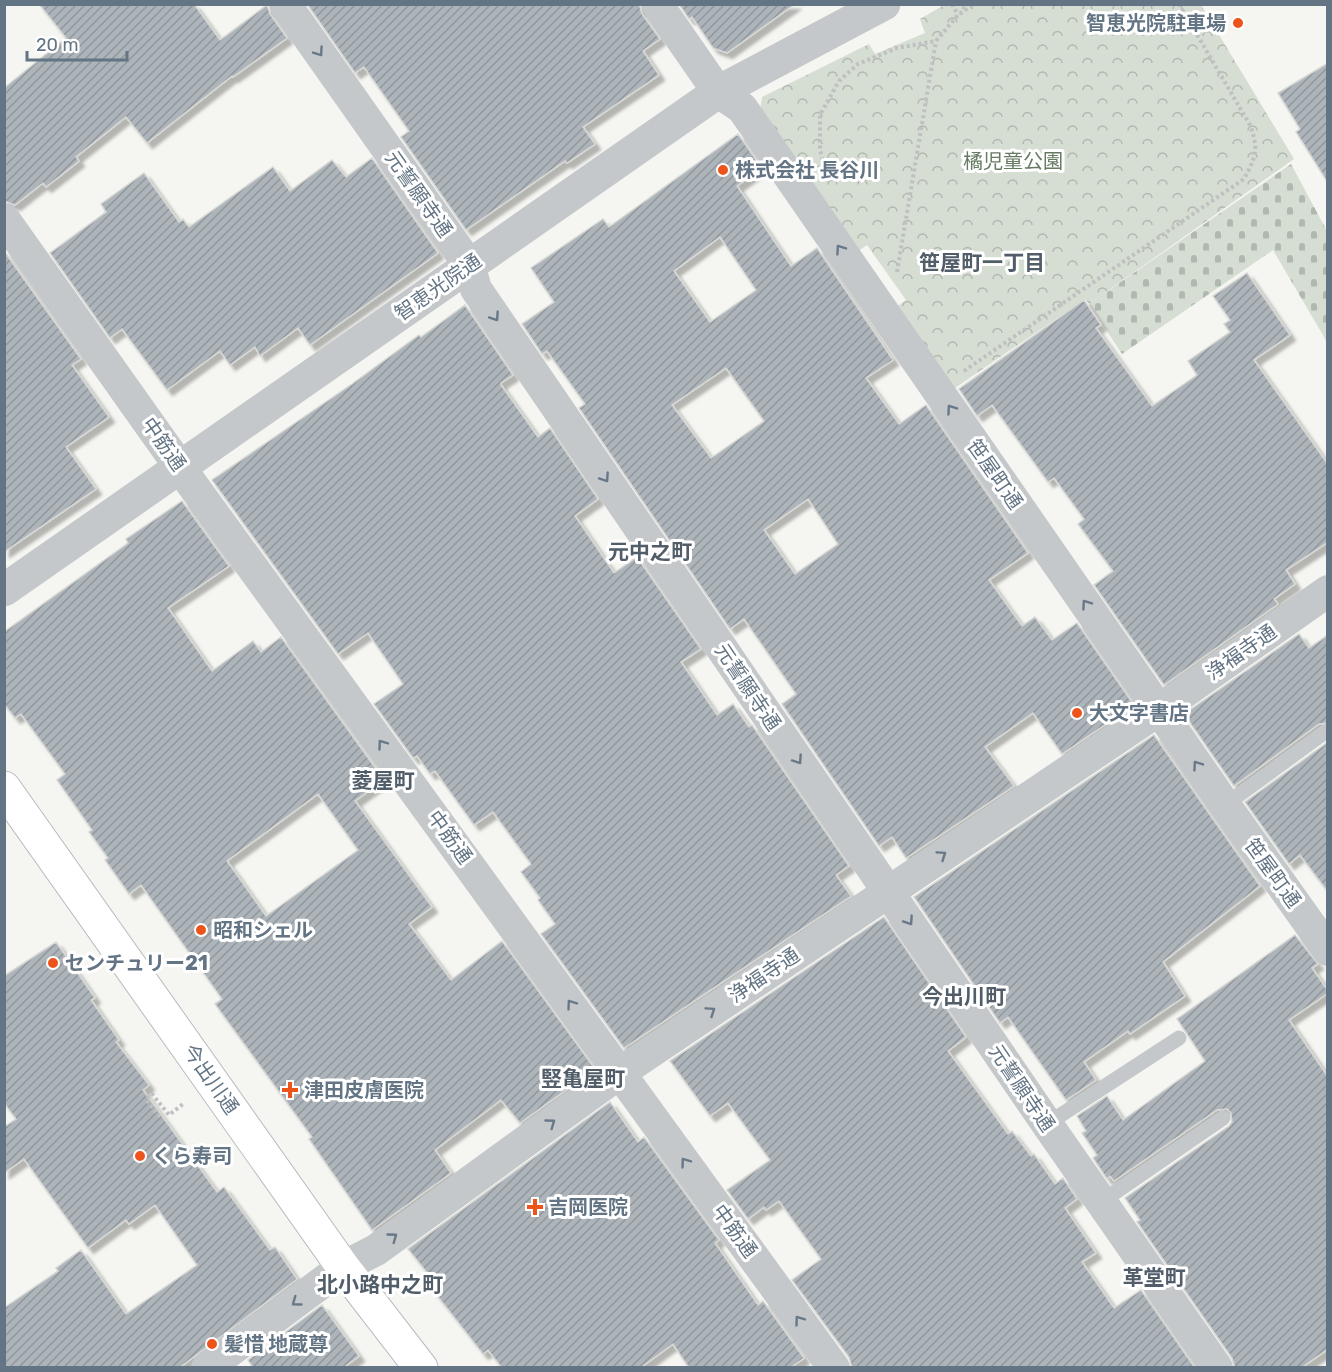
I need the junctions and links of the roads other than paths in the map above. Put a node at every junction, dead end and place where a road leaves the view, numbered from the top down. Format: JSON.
{"nodes":[{"id":1,"x":285,"y":4,"type":"edge"},
{"id":2,"x":657,"y":4,"type":"edge"},
{"id":3,"x":884,"y":4,"type":"edge"},
{"id":4,"x":718,"y":92,"type":"junction"},
{"id":5,"x":4,"y":219,"type":"edge"},
{"id":6,"x":469,"y":265,"type":"junction"},
{"id":7,"x":181,"y":468,"type":"junction"},
{"id":8,"x":4,"y":590,"type":"edge"},
{"id":9,"x":1328,"y":591,"type":"edge"},
{"id":10,"x":1159,"y":710,"type":"junction"},
{"id":11,"x":1325,"y":732,"type":"dead end"},
{"id":12,"x":4,"y":788,"type":"edge"},
{"id":13,"x":1224,"y":805,"type":"junction"},
{"id":14,"x":888,"y":891,"type":"junction"},
{"id":15,"x":1328,"y":950,"type":"edge"},
{"id":16,"x":1179,"y":1038,"type":"dead end"},
{"id":17,"x":621,"y":1072,"type":"junction"},
{"id":18,"x":1223,"y":1118,"type":"dead end"},
{"id":19,"x":1047,"y":1124,"type":"junction"},
{"id":20,"x":1101,"y":1202,"type":"junction"},
{"id":21,"x":343,"y":1267,"type":"junction"},
{"id":22,"x":207,"y":1368,"type":"edge"},
{"id":23,"x":421,"y":1368,"type":"edge"},
{"id":24,"x":834,"y":1368,"type":"edge"},
{"id":25,"x":1217,"y":1368,"type":"edge"}],
"edges":[{"from":1,"to":6,"type":"street","name":"元誓願寺通","one_way":true},
{"from":2,"to":4,"type":"street","name":"笹屋町通"},
{"from":3,"to":4,"type":"street","name":"智恵光院通"},
{"from":4,"to":6,"type":"street","name":"智恵光院通"},
{"from":10,"to":4,"type":"street","name":"笹屋町通","one_way":true},
{"from":5,"to":7,"type":"street","name":"中筋通"},
{"from":6,"to":7,"type":"street","name":"智恵光院通"},
{"from":6,"to":14,"type":"street","name":"元誓願寺通","one_way":true},
{"from":7,"to":8,"type":"street","name":"智恵光院通"},
{"from":17,"to":7,"type":"street","name":"中筋通","one_way":true},
{"from":9,"to":10,"type":"street","name":"浄福寺通"},
{"from":13,"to":10,"type":"street","name":"笹屋町通","one_way":true},
{"from":14,"to":10,"type":"street","name":"浄福寺通","one_way":true},
{"from":11,"to":13,"type":"lane"},
{"from":12,"to":21,"type":"main road","name":"今出川通"},
{"from":13,"to":15,"type":"street","name":"笹屋町通"},
{"from":17,"to":14,"type":"street","name":"浄福寺通","one_way":true},
{"from":14,"to":19,"type":"street","name":"元誓願寺通","one_way":true},
{"from":16,"to":19,"type":"lane"},
{"from":21,"to":17,"type":"street","name":"浄福寺通","one_way":true},
{"from":24,"to":17,"type":"street","name":"中筋通","one_way":true},
{"from":18,"to":20,"type":"lane"},
{"from":19,"to":20,"type":"street","name":"元誓願寺通"},
{"from":20,"to":25,"type":"street","name":"元誓願寺通"},
{"from":21,"to":22,"type":"street","name":"浄福寺通","one_way":true},
{"from":21,"to":23,"type":"main road","name":"今出川通"}]}
